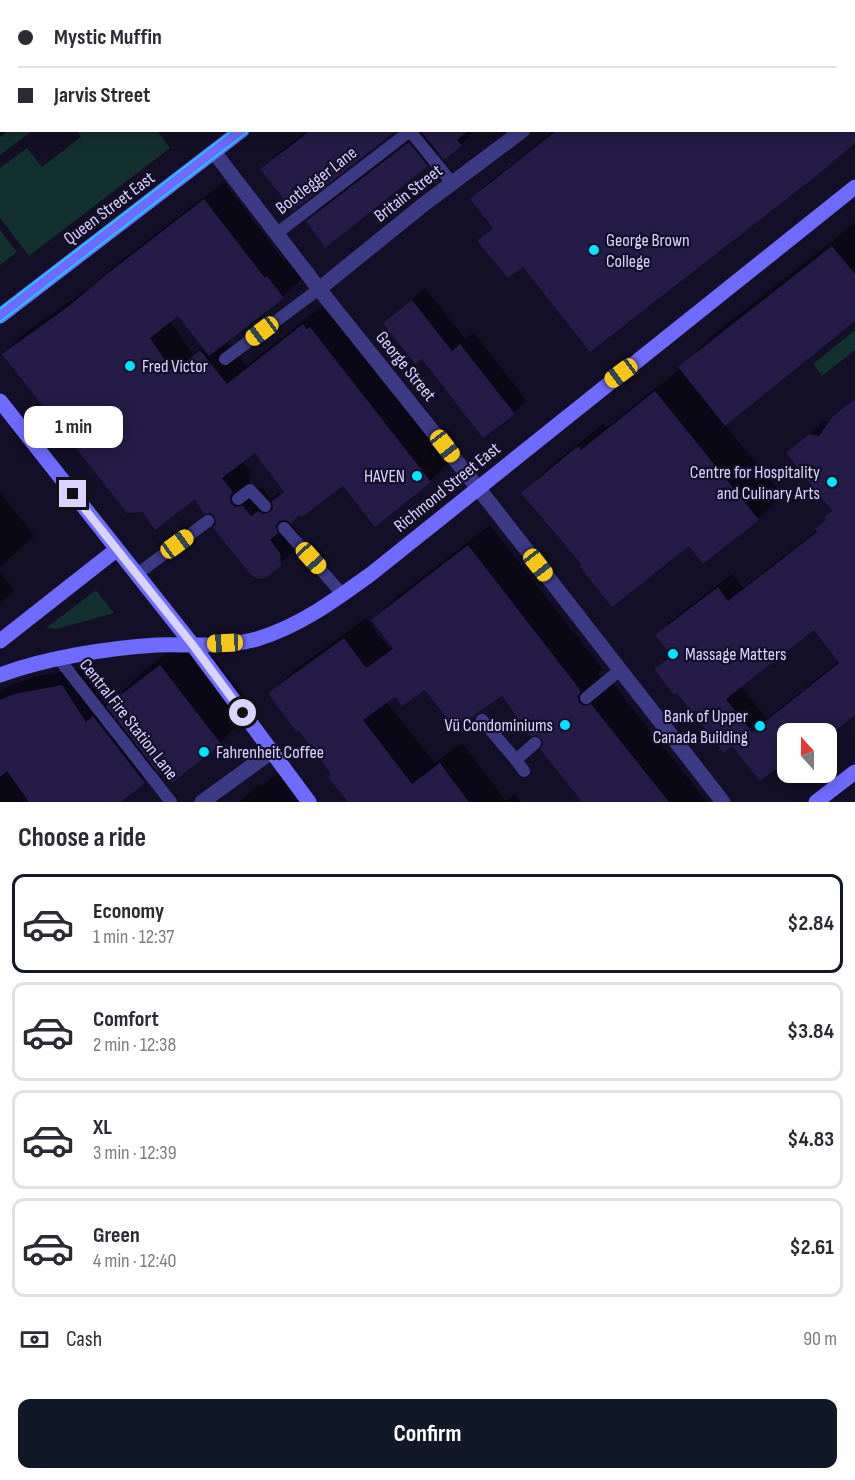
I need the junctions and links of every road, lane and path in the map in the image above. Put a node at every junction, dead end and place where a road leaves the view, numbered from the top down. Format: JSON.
{"nodes":[{"id":1,"x":239,"y":132,"type":"edge"},
{"id":2,"x":409,"y":132,"type":"edge"},
{"id":3,"x":411,"y":132,"type":"edge"},
{"id":4,"x":520,"y":132,"type":"edge"},
{"id":5,"x":214,"y":152,"type":"junction"},
{"id":6,"x":452,"y":183,"type":"junction"},
{"id":7,"x":855,"y":187,"type":"edge"},
{"id":8,"x":276,"y":234,"type":"junction"},
{"id":9,"x":319,"y":289,"type":"junction"},
{"id":10,"x":0,"y":316,"type":"edge"},
{"id":11,"x":225,"y":359,"type":"dead end"},
{"id":12,"x":0,"y":401,"type":"edge"},
{"id":13,"x":477,"y":488,"type":"junction"},
{"id":14,"x":238,"y":499,"type":"dead end"},
{"id":15,"x":265,"y":506,"type":"dead end"},
{"id":16,"x":208,"y":521,"type":"dead end"},
{"id":17,"x":284,"y":528,"type":"dead end"},
{"id":18,"x":116,"y":550,"type":"junction"},
{"id":19,"x":136,"y":575,"type":"junction"},
{"id":20,"x":343,"y":595,"type":"junction"},
{"id":21,"x":0,"y":641,"type":"edge"},
{"id":22,"x":192,"y":644,"type":"junction"},
{"id":23,"x":59,"y":659,"type":"junction"},
{"id":24,"x":620,"y":670,"type":"junction"},
{"id":25,"x":0,"y":675,"type":"edge"},
{"id":26,"x":586,"y":698,"type":"dead end"},
{"id":27,"x":482,"y":720,"type":"dead end"},
{"id":28,"x":535,"y":743,"type":"dead end"},
{"id":29,"x":271,"y":752,"type":"junction"},
{"id":30,"x":516,"y":760,"type":"junction"},
{"id":31,"x":524,"y":771,"type":"dead end"},
{"id":32,"x":855,"y":772,"type":"edge"},
{"id":33,"x":171,"y":802,"type":"edge"},
{"id":34,"x":202,"y":802,"type":"edge"},
{"id":35,"x":309,"y":802,"type":"edge"},
{"id":36,"x":723,"y":802,"type":"edge"},
{"id":37,"x":816,"y":802,"type":"edge"}],
"edges":[{"from":1,"to":5,"type":"main road","name":"Queen Street East"},
{"from":2,"to":8,"type":"lane","name":"Bootlegger Lane"},
{"from":3,"to":6,"type":"lane","name":"Bootlegger Lane"},
{"from":4,"to":6,"type":"street","name":"Britain Street"},
{"from":5,"to":8,"type":"street","name":"George Street"},
{"from":5,"to":10,"type":"main road","name":"Queen Street East"},
{"from":6,"to":9,"type":"street","name":"Britain Street"},
{"from":7,"to":13,"type":"main road","name":"Richmond Street East"},
{"from":8,"to":9,"type":"street","name":"George Street"},
{"from":9,"to":11,"type":"lane"},
{"from":9,"to":13,"type":"street","name":"George Street"},
{"from":12,"to":18,"type":"main road"},
{"from":13,"to":20,"type":"main road","name":"Richmond Street East"},
{"from":13,"to":24,"type":"street","name":"George Street"},
{"from":14,"to":15,"type":"lane"},
{"from":16,"to":19,"type":"lane"},
{"from":17,"to":20,"type":"lane"},
{"from":18,"to":19,"type":"main road"},
{"from":18,"to":21,"type":"main road"},
{"from":19,"to":22,"type":"main road"},
{"from":20,"to":22,"type":"main road","name":"Richmond Street East"},
{"from":22,"to":23,"type":"main road","name":"Richmond Street East"},
{"from":22,"to":29,"type":"main road"},
{"from":23,"to":25,"type":"main road","name":"Richmond Street East"},
{"from":23,"to":33,"type":"lane","name":"Central Fire Station Lane"},
{"from":24,"to":26,"type":"lane"},
{"from":24,"to":36,"type":"street","name":"George Street"},
{"from":27,"to":30,"type":"lane"},
{"from":28,"to":30,"type":"lane"},
{"from":29,"to":34,"type":"street"},
{"from":29,"to":35,"type":"main road"},
{"from":30,"to":31,"type":"lane"},
{"from":32,"to":37,"type":"main road"}]}
